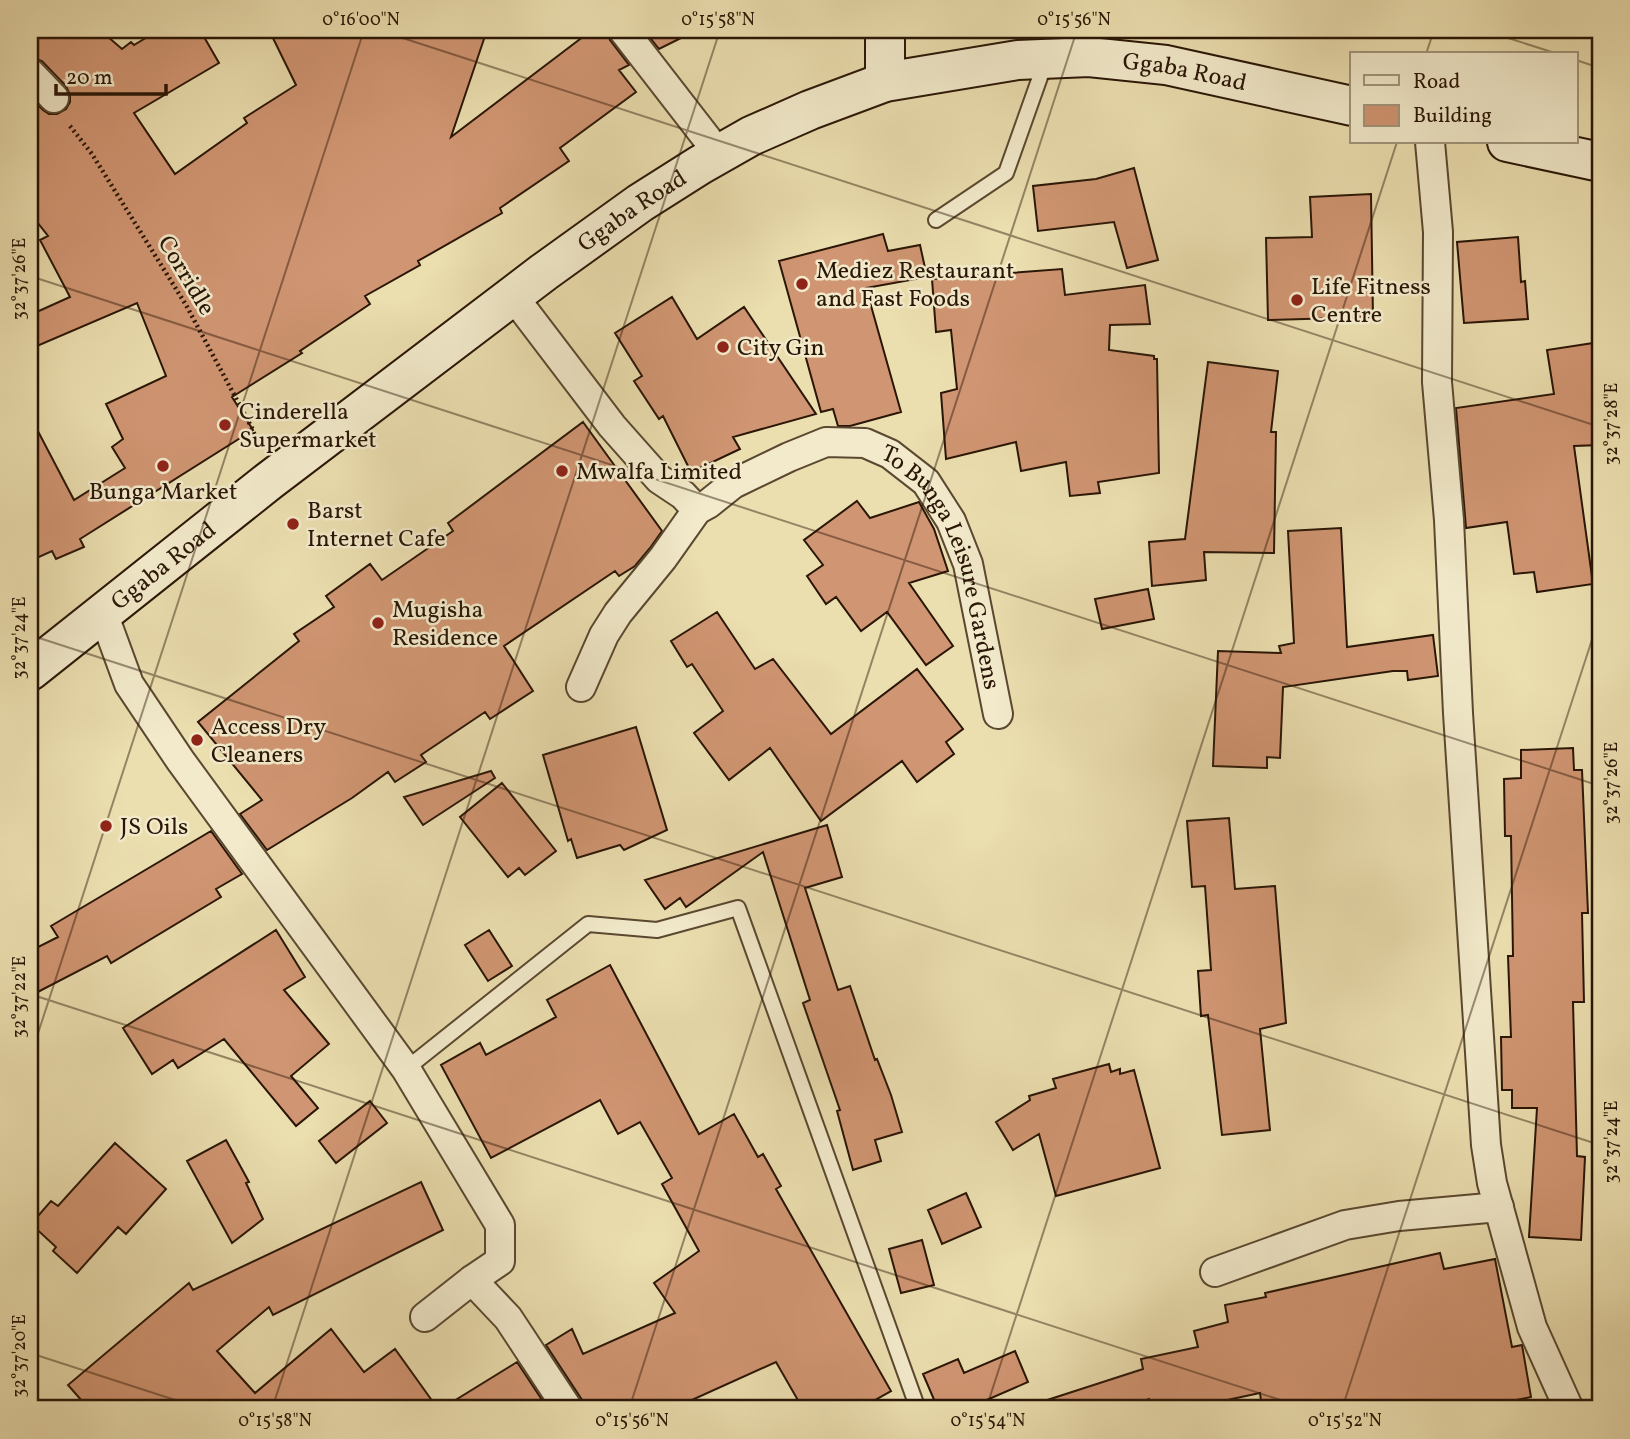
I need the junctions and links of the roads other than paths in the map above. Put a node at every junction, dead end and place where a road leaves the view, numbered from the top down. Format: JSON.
{"nodes":[{"id":1,"x":623,"y":30,"type":"edge"},
{"id":2,"x":885,"y":30,"type":"edge"},
{"id":3,"x":1088,"y":43,"type":"edge"},
{"id":4,"x":1046,"y":58,"type":"junction"},
{"id":5,"x":30,"y":74,"type":"edge"},
{"id":6,"x":885,"y":82,"type":"junction"},
{"id":7,"x":54,"y":98,"type":"road end"},
{"id":8,"x":1350,"y":106,"type":"edge"},
{"id":9,"x":1430,"y":144,"type":"edge"},
{"id":10,"x":1516,"y":144,"type":"edge"},
{"id":11,"x":719,"y":154,"type":"junction"},
{"id":12,"x":1600,"y":162,"type":"edge"},
{"id":13,"x":936,"y":220,"type":"dead end"},
{"id":14,"x":513,"y":296,"type":"junction"},
{"id":15,"x":697,"y":510,"type":"junction"},
{"id":16,"x":103,"y":613,"type":"junction"},
{"id":17,"x":30,"y":671,"type":"edge"},
{"id":18,"x":581,"y":687,"type":"dead end"},
{"id":19,"x":998,"y":714,"type":"dead end"},
{"id":20,"x":406,"y":1069,"type":"junction"},
{"id":21,"x":1499,"y":1207,"type":"junction"},
{"id":22,"x":1215,"y":1272,"type":"dead end"},
{"id":23,"x":472,"y":1280,"type":"junction"},
{"id":24,"x":425,"y":1317,"type":"dead end"},
{"id":25,"x":568,"y":1409,"type":"edge"},
{"id":26,"x":918,"y":1409,"type":"edge"},
{"id":27,"x":1569,"y":1409,"type":"edge"}],
"edges":[{"from":1,"to":11,"type":"street"},
{"from":2,"to":6,"type":"main road"},
{"from":3,"to":4,"type":"main road","name":"Ggaba Road"},
{"from":3,"to":8,"type":"main road","name":"Ggaba Road"},
{"from":4,"to":6,"type":"main road","name":"Ggaba Road"},
{"from":4,"to":13,"type":"lane"},
{"from":5,"to":7,"type":"street"},
{"from":6,"to":11,"type":"main road","name":"Ggaba Road"},
{"from":9,"to":21,"type":"street"},
{"from":10,"to":12,"type":"main road"},
{"from":11,"to":14,"type":"main road","name":"Ggaba Road"},
{"from":14,"to":15,"type":"street"},
{"from":14,"to":16,"type":"main road","name":"Ggaba Road"},
{"from":15,"to":18,"type":"street","name":"To Bunga Leisure Gardens"},
{"from":15,"to":19,"type":"street","name":"To Bunga Leisure Gardens"},
{"from":16,"to":17,"type":"main road","name":"Ggaba Road"},
{"from":16,"to":20,"type":"street"},
{"from":20,"to":23,"type":"street"},
{"from":20,"to":26,"type":"lane"},
{"from":21,"to":22,"type":"street"},
{"from":21,"to":27,"type":"street"},
{"from":23,"to":24,"type":"street"},
{"from":23,"to":25,"type":"street"}]}
